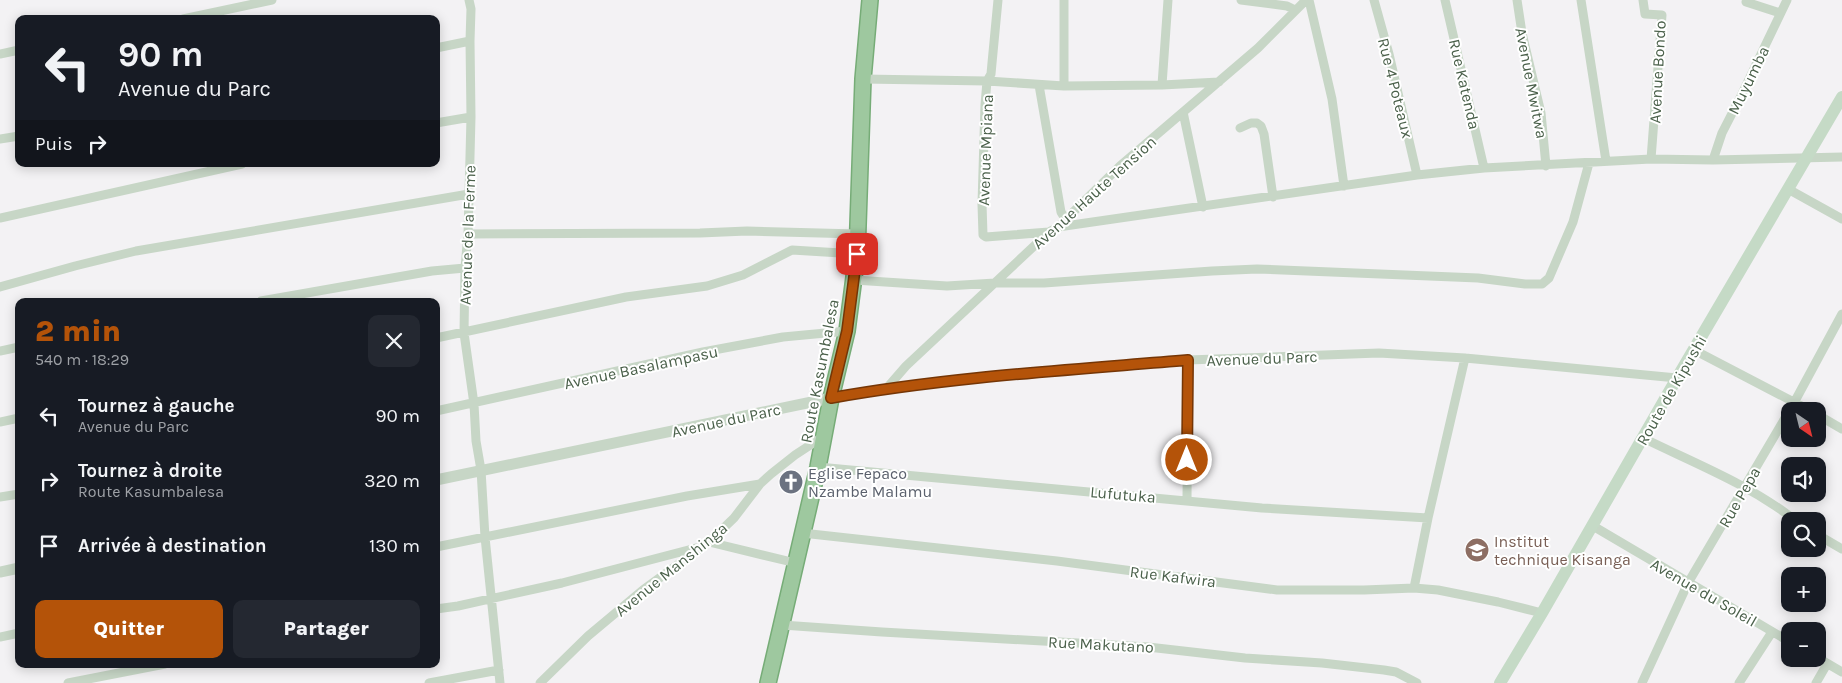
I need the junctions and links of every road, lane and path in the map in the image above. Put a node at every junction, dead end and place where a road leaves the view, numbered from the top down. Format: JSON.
{"nodes":[{"id":1,"x":272,"y":0,"type":"edge"},
{"id":2,"x":469,"y":0,"type":"edge"},
{"id":3,"x":870,"y":0,"type":"edge"},
{"id":4,"x":998,"y":0,"type":"edge"},
{"id":5,"x":1064,"y":0,"type":"edge"},
{"id":6,"x":1168,"y":0,"type":"edge"},
{"id":7,"x":1241,"y":0,"type":"edge"},
{"id":8,"x":1308,"y":0,"type":"edge"},
{"id":9,"x":1374,"y":0,"type":"edge"},
{"id":10,"x":1444,"y":0,"type":"edge"},
{"id":11,"x":1517,"y":0,"type":"edge"},
{"id":12,"x":1581,"y":0,"type":"edge"},
{"id":13,"x":1643,"y":0,"type":"edge"},
{"id":14,"x":1787,"y":0,"type":"edge"},
{"id":15,"x":1746,"y":2,"type":"dead end"},
{"id":16,"x":1295,"y":10,"type":"junction"},
{"id":17,"x":1780,"y":13,"type":"junction"},
{"id":18,"x":201,"y":15,"type":"edge"},
{"id":19,"x":470,"y":41,"type":"junction"},
{"id":20,"x":440,"y":47,"type":"edge"},
{"id":21,"x":15,"y":51,"type":"edge"},
{"id":22,"x":0,"y":54,"type":"edge"},
{"id":23,"x":863,"y":79,"type":"junction"},
{"id":24,"x":987,"y":81,"type":"junction"},
{"id":25,"x":1219,"y":82,"type":"junction"},
{"id":26,"x":1039,"y":85,"type":"junction"},
{"id":27,"x":1162,"y":85,"type":"junction"},
{"id":28,"x":1064,"y":86,"type":"junction"},
{"id":29,"x":1842,"y":97,"type":"edge"},
{"id":30,"x":1182,"y":112,"type":"junction"},
{"id":31,"x":471,"y":117,"type":"junction"},
{"id":32,"x":440,"y":122,"type":"edge"},
{"id":33,"x":1240,"y":128,"type":"dead end"},
{"id":34,"x":15,"y":137,"type":"edge"},
{"id":35,"x":0,"y":140,"type":"edge"},
{"id":36,"x":1842,"y":157,"type":"edge"},
{"id":37,"x":1806,"y":158,"type":"junction"},
{"id":38,"x":1652,"y":160,"type":"junction"},
{"id":39,"x":1713,"y":160,"type":"junction"},
{"id":40,"x":1606,"y":161,"type":"junction"},
{"id":41,"x":1589,"y":162,"type":"junction"},
{"id":42,"x":1546,"y":166,"type":"junction"},
{"id":43,"x":229,"y":167,"type":"edge"},
{"id":44,"x":1484,"y":168,"type":"junction"},
{"id":45,"x":1417,"y":175,"type":"junction"},
{"id":46,"x":1344,"y":186,"type":"junction"},
{"id":47,"x":1788,"y":189,"type":"junction"},
{"id":48,"x":470,"y":194,"type":"junction"},
{"id":49,"x":1273,"y":196,"type":"junction"},
{"id":50,"x":1203,"y":207,"type":"junction"},
{"id":51,"x":0,"y":218,"type":"edge"},
{"id":52,"x":1842,"y":219,"type":"edge"},
{"id":53,"x":1066,"y":220,"type":"junction"},
{"id":54,"x":1058,"y":227,"type":"junction"},
{"id":55,"x":1049,"y":232,"type":"junction"},
{"id":56,"x":468,"y":234,"type":"junction"},
{"id":57,"x":858,"y":234,"type":"junction"},
{"id":58,"x":857,"y":254,"type":"junction"},
{"id":59,"x":465,"y":268,"type":"junction"},
{"id":60,"x":854,"y":280,"type":"junction"},
{"id":61,"x":995,"y":283,"type":"junction"},
{"id":62,"x":0,"y":287,"type":"edge"},
{"id":63,"x":278,"y":298,"type":"edge"},
{"id":64,"x":1842,"y":314,"type":"edge"},
{"id":65,"x":847,"y":331,"type":"junction"},
{"id":66,"x":464,"y":333,"type":"junction"},
{"id":67,"x":440,"y":337,"type":"edge"},
{"id":68,"x":15,"y":348,"type":"edge"},
{"id":69,"x":0,"y":350,"type":"edge"},
{"id":70,"x":1694,"y":350,"type":"junction"},
{"id":71,"x":1465,"y":358,"type":"junction"},
{"id":72,"x":1188,"y":360,"type":"junction"},
{"id":73,"x":1677,"y":378,"type":"junction"},
{"id":74,"x":886,"y":389,"type":"junction"},
{"id":75,"x":831,"y":398,"type":"junction"},
{"id":76,"x":1795,"y":401,"type":"junction"},
{"id":77,"x":474,"y":404,"type":"junction"},
{"id":78,"x":440,"y":411,"type":"edge"},
{"id":79,"x":15,"y":419,"type":"edge"},
{"id":80,"x":1826,"y":420,"type":"edge"},
{"id":81,"x":0,"y":422,"type":"edge"},
{"id":82,"x":1842,"y":429,"type":"edge"},
{"id":83,"x":824,"y":436,"type":"junction"},
{"id":84,"x":1643,"y":438,"type":"junction"},
{"id":85,"x":818,"y":467,"type":"junction"},
{"id":86,"x":481,"y":470,"type":"junction"},
{"id":87,"x":440,"y":479,"type":"edge"},
{"id":88,"x":760,"y":484,"type":"junction"},
{"id":89,"x":1745,"y":488,"type":"junction"},
{"id":90,"x":15,"y":495,"type":"edge"},
{"id":91,"x":0,"y":497,"type":"edge"},
{"id":92,"x":1187,"y":500,"type":"junction"},
{"id":93,"x":1785,"y":512,"type":"edge"},
{"id":94,"x":1428,"y":518,"type":"junction"},
{"id":95,"x":1593,"y":526,"type":"junction"},
{"id":96,"x":802,"y":533,"type":"junction"},
{"id":97,"x":486,"y":537,"type":"junction"},
{"id":98,"x":1826,"y":540,"type":"edge"},
{"id":99,"x":705,"y":545,"type":"junction"},
{"id":100,"x":440,"y":546,"type":"edge"},
{"id":101,"x":1842,"y":549,"type":"edge"},
{"id":102,"x":796,"y":563,"type":"junction"},
{"id":103,"x":15,"y":569,"type":"edge"},
{"id":104,"x":0,"y":572,"type":"edge"},
{"id":105,"x":1688,"y":583,"type":"junction"},
{"id":106,"x":1414,"y":588,"type":"junction"},
{"id":107,"x":492,"y":599,"type":"junction"},
{"id":108,"x":440,"y":607,"type":"edge"},
{"id":109,"x":1542,"y":613,"type":"junction"},
{"id":110,"x":782,"y":625,"type":"junction"},
{"id":111,"x":1772,"y":632,"type":"junction"},
{"id":112,"x":15,"y":634,"type":"edge"},
{"id":113,"x":0,"y":637,"type":"edge"},
{"id":114,"x":1781,"y":637,"type":"edge"},
{"id":115,"x":1827,"y":664,"type":"joint"},
{"id":116,"x":145,"y":668,"type":"edge"},
{"id":117,"x":499,"y":670,"type":"junction"},
{"id":118,"x":1842,"y":672,"type":"edge"},
{"id":119,"x":68,"y":683,"type":"edge"},
{"id":120,"x":429,"y":683,"type":"edge"},
{"id":121,"x":500,"y":683,"type":"edge"},
{"id":122,"x":540,"y":683,"type":"edge"},
{"id":123,"x":768,"y":683,"type":"edge"},
{"id":124,"x":1417,"y":683,"type":"edge"},
{"id":125,"x":1500,"y":683,"type":"edge"},
{"id":126,"x":1642,"y":683,"type":"edge"},
{"id":127,"x":1739,"y":683,"type":"edge"},
{"id":128,"x":1816,"y":683,"type":"edge"}],
"edges":[{"from":1,"to":18,"type":"street"},
{"from":2,"to":19,"type":"street","name":"Avenue de la Ferme"},
{"from":3,"to":23,"type":"highway","name":"Route Kasumbalesa"},
{"from":4,"to":24,"type":"street","name":"Avenue Mpiana"},
{"from":5,"to":28,"type":"street"},
{"from":6,"to":27,"type":"street"},
{"from":7,"to":16,"type":"street"},
{"from":8,"to":16,"type":"street","name":"Avenue Haute Tension"},
{"from":8,"to":46,"type":"street"},
{"from":9,"to":45,"type":"street","name":"Rue 4 Poteaux"},
{"from":10,"to":44,"type":"street","name":"Rue Katenda"},
{"from":11,"to":42,"type":"street","name":"Avenue Mwitwa"},
{"from":12,"to":40,"type":"street"},
{"from":13,"to":38,"type":"street","name":"Avenue Bondo"},
{"from":14,"to":17,"type":"street","name":"Muyumba"},
{"from":15,"to":17,"type":"street"},
{"from":16,"to":25,"type":"street","name":"Avenue Haute Tension"},
{"from":17,"to":39,"type":"street","name":"Muyumba"},
{"from":19,"to":20,"type":"street"},
{"from":19,"to":31,"type":"street","name":"Avenue de la Ferme"},
{"from":21,"to":22,"type":"street"},
{"from":23,"to":24,"type":"street"},
{"from":23,"to":57,"type":"highway","name":"Route Kasumbalesa"},
{"from":24,"to":26,"type":"street"},
{"from":24,"to":55,"type":"street","name":"Avenue Mpiana"},
{"from":25,"to":27,"type":"street"},
{"from":25,"to":30,"type":"street","name":"Avenue Haute Tension"},
{"from":26,"to":28,"type":"street"},
{"from":26,"to":53,"type":"street"},
{"from":27,"to":28,"type":"street"},
{"from":29,"to":37,"type":"main road","name":"Route de Kipushi"},
{"from":30,"to":50,"type":"street"},
{"from":30,"to":53,"type":"street","name":"Avenue Haute Tension"},
{"from":31,"to":32,"type":"street"},
{"from":31,"to":48,"type":"street","name":"Avenue de la Ferme"},
{"from":33,"to":49,"type":"street"},
{"from":34,"to":35,"type":"street"},
{"from":36,"to":37,"type":"street"},
{"from":37,"to":39,"type":"street"},
{"from":37,"to":47,"type":"main road","name":"Route de Kipushi"},
{"from":38,"to":39,"type":"street"},
{"from":38,"to":40,"type":"street"},
{"from":40,"to":41,"type":"street"},
{"from":41,"to":42,"type":"street"},
{"from":41,"to":61,"type":"street"},
{"from":42,"to":44,"type":"street"},
{"from":43,"to":51,"type":"street"},
{"from":44,"to":45,"type":"street"},
{"from":45,"to":46,"type":"street"},
{"from":46,"to":49,"type":"street"},
{"from":47,"to":52,"type":"street"},
{"from":47,"to":70,"type":"main road","name":"Route de Kipushi"},
{"from":48,"to":56,"type":"street","name":"Avenue de la Ferme"},
{"from":48,"to":62,"type":"street"},
{"from":49,"to":50,"type":"street"},
{"from":50,"to":54,"type":"street"},
{"from":53,"to":54,"type":"street","name":"Avenue Haute Tension"},
{"from":54,"to":55,"type":"street","name":"Avenue Haute Tension"},
{"from":55,"to":61,"type":"street","name":"Avenue Haute Tension"},
{"from":56,"to":57,"type":"street"},
{"from":56,"to":59,"type":"street","name":"Avenue de la Ferme"},
{"from":57,"to":58,"type":"highway","name":"Route Kasumbalesa"},
{"from":58,"to":60,"type":"highway","name":"Route Kasumbalesa"},
{"from":58,"to":66,"type":"street"},
{"from":59,"to":63,"type":"street"},
{"from":59,"to":66,"type":"street","name":"Avenue de la Ferme"},
{"from":60,"to":61,"type":"street"},
{"from":60,"to":65,"type":"highway","name":"Route Kasumbalesa"},
{"from":61,"to":74,"type":"street","name":"Avenue Haute Tension"},
{"from":64,"to":76,"type":"street","name":"Rue Pepa"},
{"from":65,"to":75,"type":"highway","name":"Route Kasumbalesa"},
{"from":65,"to":77,"type":"street","name":"Avenue Basalampasu"},
{"from":66,"to":67,"type":"street"},
{"from":66,"to":77,"type":"street","name":"Avenue de la Ferme"},
{"from":68,"to":69,"type":"street"},
{"from":70,"to":73,"type":"main road","name":"Route de Kipushi"},
{"from":70,"to":76,"type":"street"},
{"from":71,"to":72,"type":"street","name":"Avenue du Parc"},
{"from":71,"to":73,"type":"street","name":"Avenue du Parc"},
{"from":71,"to":94,"type":"street"},
{"from":72,"to":74,"type":"street","name":"Avenue du Parc"},
{"from":72,"to":92,"type":"street"},
{"from":73,"to":84,"type":"main road","name":"Route de Kipushi"},
{"from":74,"to":75,"type":"street","name":"Avenue du Parc"},
{"from":75,"to":83,"type":"highway","name":"Route Kasumbalesa"},
{"from":75,"to":86,"type":"street","name":"Avenue du Parc"},
{"from":76,"to":89,"type":"street","name":"Rue Pepa"},
{"from":77,"to":78,"type":"street","name":"Avenue Basalampasu"},
{"from":77,"to":86,"type":"street","name":"Avenue de la Ferme"},
{"from":79,"to":81,"type":"street"},
{"from":80,"to":82,"type":"street"},
{"from":83,"to":85,"type":"highway","name":"Route Kasumbalesa"},
{"from":83,"to":88,"type":"street","name":"Avenue Manshinga"},
{"from":84,"to":89,"type":"street"},
{"from":84,"to":95,"type":"main road","name":"Route de Kipushi"},
{"from":85,"to":92,"type":"street","name":"Lufutuka"},
{"from":85,"to":96,"type":"highway","name":"Route Kasumbalesa"},
{"from":86,"to":87,"type":"street","name":"Avenue du Parc"},
{"from":86,"to":97,"type":"street","name":"Avenue de la Ferme"},
{"from":88,"to":97,"type":"street"},
{"from":88,"to":99,"type":"street","name":"Avenue Manshinga"},
{"from":89,"to":93,"type":"street"},
{"from":89,"to":105,"type":"street","name":"Rue Pepa"},
{"from":90,"to":91,"type":"street"},
{"from":92,"to":94,"type":"street","name":"Lufutuka"},
{"from":94,"to":106,"type":"street"},
{"from":95,"to":105,"type":"street","name":"Avenue du Soleil"},
{"from":95,"to":109,"type":"main road","name":"Route de Kipushi"},
{"from":96,"to":102,"type":"highway","name":"Route Kasumbalesa"},
{"from":96,"to":106,"type":"street","name":"Rue Kafwira"},
{"from":97,"to":100,"type":"street"},
{"from":97,"to":107,"type":"street","name":"Avenue de la Ferme"},
{"from":98,"to":101,"type":"street"},
{"from":99,"to":102,"type":"street"},
{"from":99,"to":107,"type":"street"},
{"from":99,"to":122,"type":"street","name":"Avenue Manshinga"},
{"from":102,"to":110,"type":"highway","name":"Route Kasumbalesa"},
{"from":103,"to":104,"type":"street"},
{"from":105,"to":111,"type":"street","name":"Avenue du Soleil"},
{"from":105,"to":126,"type":"street","name":"Rue Pepa"},
{"from":106,"to":109,"type":"street","name":"Rue Kafwira"},
{"from":107,"to":108,"type":"street"},
{"from":107,"to":117,"type":"street","name":"Avenue de la Ferme"},
{"from":109,"to":125,"type":"main road","name":"Route de Kipushi"},
{"from":110,"to":123,"type":"highway","name":"Route Kasumbalesa"},
{"from":110,"to":124,"type":"street","name":"Rue Makutano"},
{"from":111,"to":114,"type":"street","name":"Avenue du Soleil"},
{"from":111,"to":127,"type":"street"},
{"from":112,"to":113,"type":"street"},
{"from":115,"to":118,"type":"street"},
{"from":115,"to":128,"type":"street"},
{"from":116,"to":119,"type":"street"},
{"from":117,"to":120,"type":"street"},
{"from":117,"to":121,"type":"street","name":"Avenue de la Ferme"}]}
